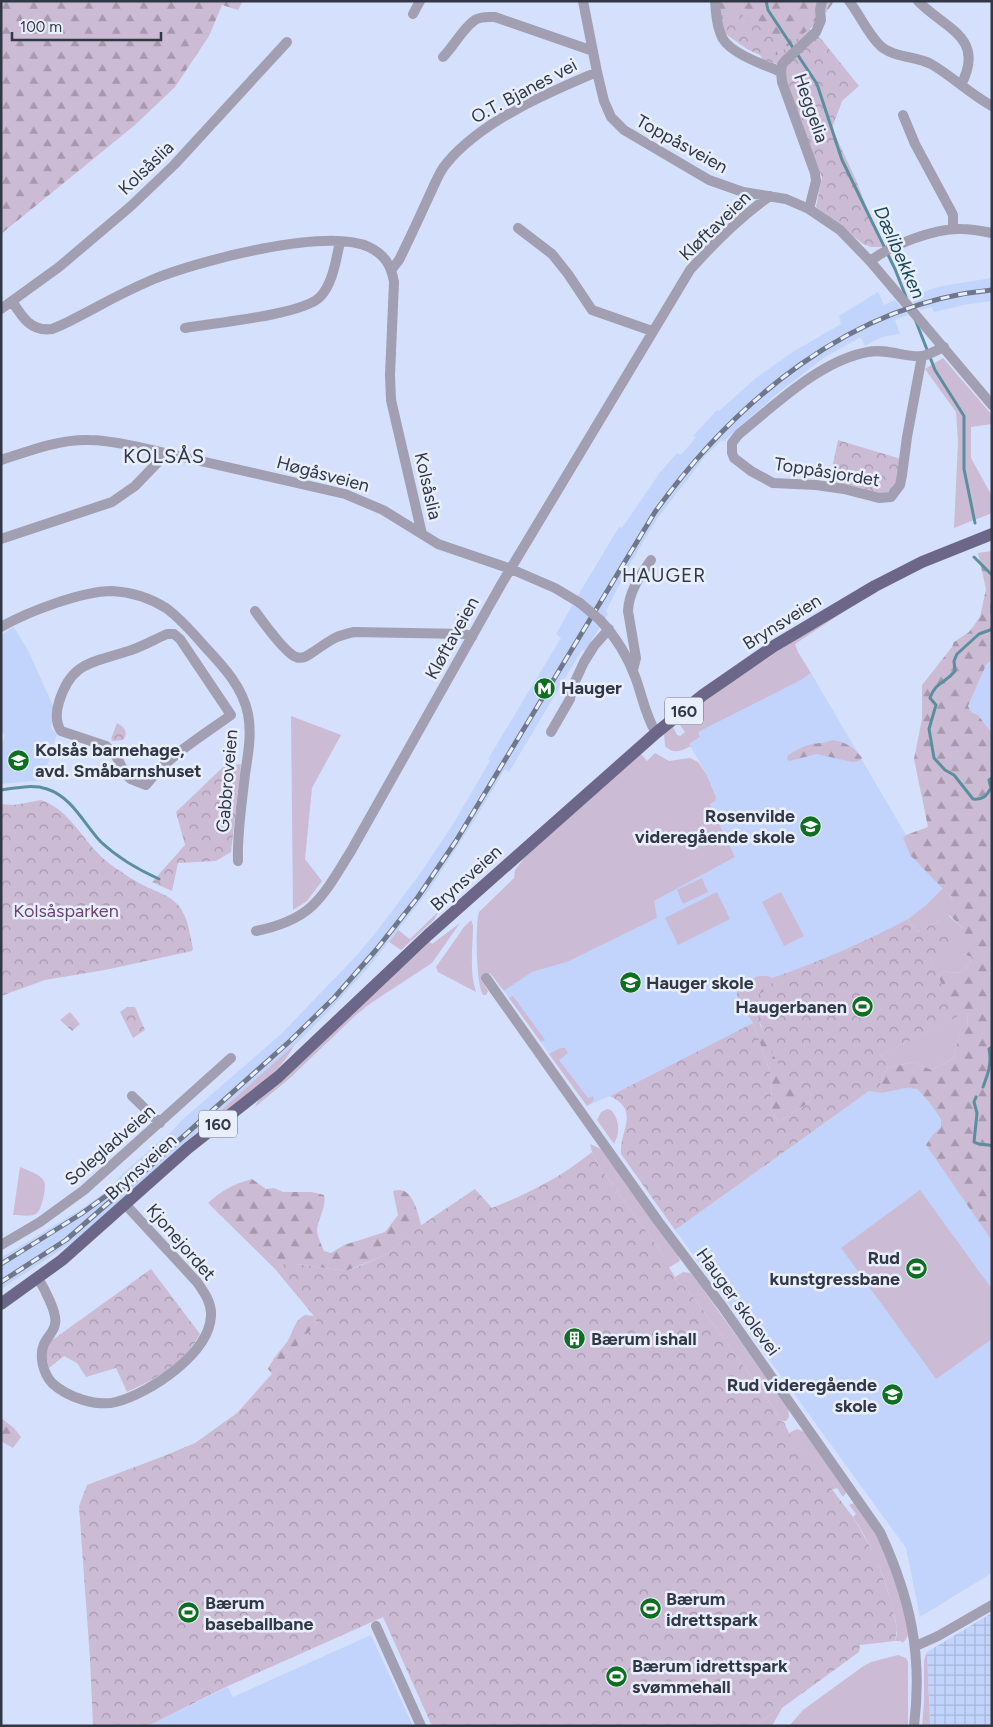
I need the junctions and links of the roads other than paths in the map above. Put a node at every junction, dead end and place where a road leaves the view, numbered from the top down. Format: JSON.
{"nodes":[{"id":1,"x":420,"y":1,"type":"edge"},
{"id":2,"x":583,"y":1,"type":"edge"},
{"id":3,"x":715,"y":1,"type":"edge"},
{"id":4,"x":822,"y":1,"type":"edge"},
{"id":5,"x":849,"y":1,"type":"edge"},
{"id":6,"x":918,"y":1,"type":"edge"},
{"id":7,"x":413,"y":14,"type":"dead end"},
{"id":8,"x":287,"y":42,"type":"dead end"},
{"id":9,"x":593,"y":51,"type":"junction"},
{"id":10,"x":443,"y":57,"type":"dead end"},
{"id":11,"x":781,"y":69,"type":"junction"},
{"id":12,"x":597,"y":72,"type":"junction"},
{"id":13,"x":961,"y":85,"type":"junction"},
{"id":14,"x":992,"y":106,"type":"edge"},
{"id":15,"x":903,"y":115,"type":"dead end"},
{"id":16,"x":770,"y":196,"type":"junction"},
{"id":17,"x":809,"y":209,"type":"junction"},
{"id":18,"x":518,"y":228,"type":"dead end"},
{"id":19,"x":953,"y":229,"type":"junction"},
{"id":20,"x":992,"y":233,"type":"edge"},
{"id":21,"x":340,"y":242,"type":"junction"},
{"id":22,"x":870,"y":261,"type":"junction"},
{"id":23,"x":392,"y":268,"type":"junction"},
{"id":24,"x":12,"y":301,"type":"junction"},
{"id":25,"x":1,"y":309,"type":"edge"},
{"id":26,"x":185,"y":328,"type":"dead end"},
{"id":27,"x":652,"y":332,"type":"junction"},
{"id":28,"x":944,"y":347,"type":"junction"},
{"id":29,"x":922,"y":356,"type":"junction"},
{"id":30,"x":992,"y":405,"type":"edge"},
{"id":31,"x":164,"y":453,"type":"junction"},
{"id":32,"x":1,"y":460,"type":"edge"},
{"id":33,"x":422,"y":534,"type":"junction"},
{"id":34,"x":992,"y":534,"type":"edge"},
{"id":35,"x":1,"y":539,"type":"edge"},
{"id":36,"x":652,"y":560,"type":"dead end"},
{"id":37,"x":511,"y":568,"type":"junction"},
{"id":38,"x":255,"y":611,"type":"dead end"},
{"id":39,"x":1,"y":627,"type":"edge"},
{"id":40,"x":609,"y":629,"type":"junction"},
{"id":41,"x":472,"y":637,"type":"junction"},
{"id":42,"x":632,"y":670,"type":"junction"},
{"id":43,"x":246,"y":706,"type":"junction"},
{"id":44,"x":230,"y":715,"type":"junction"},
{"id":45,"x":551,"y":732,"type":"dead end"},
{"id":46,"x":656,"y":733,"type":"junction"},
{"id":47,"x":238,"y":861,"type":"dead end"},
{"id":48,"x":256,"y":931,"type":"dead end"},
{"id":49,"x":486,"y":978,"type":"dead end"},
{"id":50,"x":231,"y":1058,"type":"dead end"},
{"id":51,"x":132,"y":1096,"type":"dead end"},
{"id":52,"x":160,"y":1123,"type":"junction"},
{"id":53,"x":125,"y":1204,"type":"junction"},
{"id":54,"x":1,"y":1245,"type":"edge"},
{"id":55,"x":38,"y":1278,"type":"junction"},
{"id":56,"x":1,"y":1304,"type":"edge"},
{"id":57,"x":992,"y":1604,"type":"edge"},
{"id":58,"x":376,"y":1626,"type":"dead end"},
{"id":59,"x":916,"y":1646,"type":"junction"},
{"id":60,"x":421,"y":1726,"type":"edge"},
{"id":61,"x":914,"y":1726,"type":"edge"}],
"edges":[{"from":1,"to":7,"type":"street"},
{"from":2,"to":9,"type":"street","name":"Toppåsveien"},
{"from":3,"to":11,"type":"street"},
{"from":4,"to":11,"type":"street","name":"Heggelia"},
{"from":5,"to":13,"type":"street"},
{"from":6,"to":13,"type":"street"},
{"from":8,"to":24,"type":"street","name":"Kolsåslia"},
{"from":9,"to":10,"type":"street"},
{"from":9,"to":12,"type":"street","name":"Toppåsveien"},
{"from":11,"to":17,"type":"street","name":"Heggelia"},
{"from":12,"to":16,"type":"street","name":"Toppåsveien"},
{"from":12,"to":23,"type":"street","name":"O.T. Bjanes vei"},
{"from":13,"to":14,"type":"street"},
{"from":15,"to":19,"type":"street"},
{"from":16,"to":17,"type":"street","name":"Toppåsveien"},
{"from":16,"to":27,"type":"street","name":"Kløftaveien"},
{"from":17,"to":22,"type":"street","name":"Toppåsveien"},
{"from":18,"to":27,"type":"street"},
{"from":19,"to":20,"type":"street"},
{"from":19,"to":22,"type":"street"},
{"from":21,"to":23,"type":"street"},
{"from":21,"to":24,"type":"street"},
{"from":21,"to":26,"type":"street"},
{"from":22,"to":28,"type":"street","name":"Toppåsveien"},
{"from":23,"to":33,"type":"street","name":"Kolsåslia"},
{"from":24,"to":25,"type":"street","name":"Kolsåslia"},
{"from":27,"to":37,"type":"street","name":"Kløftaveien"},
{"from":28,"to":29,"type":"street","name":"Toppåsjordet"},
{"from":28,"to":30,"type":"street","name":"Toppåsveien"},
{"from":29,"to":29,"type":"street","name":"Toppåsjordet"},
{"from":31,"to":32,"type":"street","name":"Høgåsveien"},
{"from":31,"to":33,"type":"street","name":"Høgåsveien"},
{"from":31,"to":35,"type":"street"},
{"from":33,"to":37,"type":"street","name":"Høgåsveien"},
{"from":34,"to":46,"type":"main road","name":"Brynsveien","number":"160"},
{"from":36,"to":42,"type":"street","name":"Høgåsveien"},
{"from":37,"to":40,"type":"street","name":"Høgåsveien","bridge":true},
{"from":37,"to":41,"type":"street","name":"Kløftaveien"},
{"from":38,"to":41,"type":"street"},
{"from":39,"to":43,"type":"street","name":"Gabbroveien"},
{"from":40,"to":42,"type":"street","name":"Høgåsveien"},
{"from":40,"to":45,"type":"street"},
{"from":41,"to":48,"type":"street","name":"Kløftaveien"},
{"from":42,"to":46,"type":"street","name":"Høgåsveien"},
{"from":43,"to":44,"type":"street"},
{"from":43,"to":47,"type":"street","name":"Gabbroveien"},
{"from":44,"to":44,"type":"street"},
{"from":46,"to":53,"type":"main road","name":"Brynsveien","number":"160"},
{"from":49,"to":59,"type":"street","name":"Hauger skolevei"},
{"from":50,"to":52,"type":"street","name":"Solegladveien"},
{"from":51,"to":52,"type":"street"},
{"from":52,"to":54,"type":"street","name":"Solegladveien"},
{"from":53,"to":55,"type":"main road","name":"Brynsveien","number":"160"},
{"from":53,"to":55,"type":"street","name":"Kjonejordet"},
{"from":55,"to":56,"type":"main road","name":"Brynsveien","number":"160"},
{"from":57,"to":59,"type":"street"},
{"from":58,"to":60,"type":"street"},
{"from":59,"to":61,"type":"street","name":"Hauger skolevei"}]}
